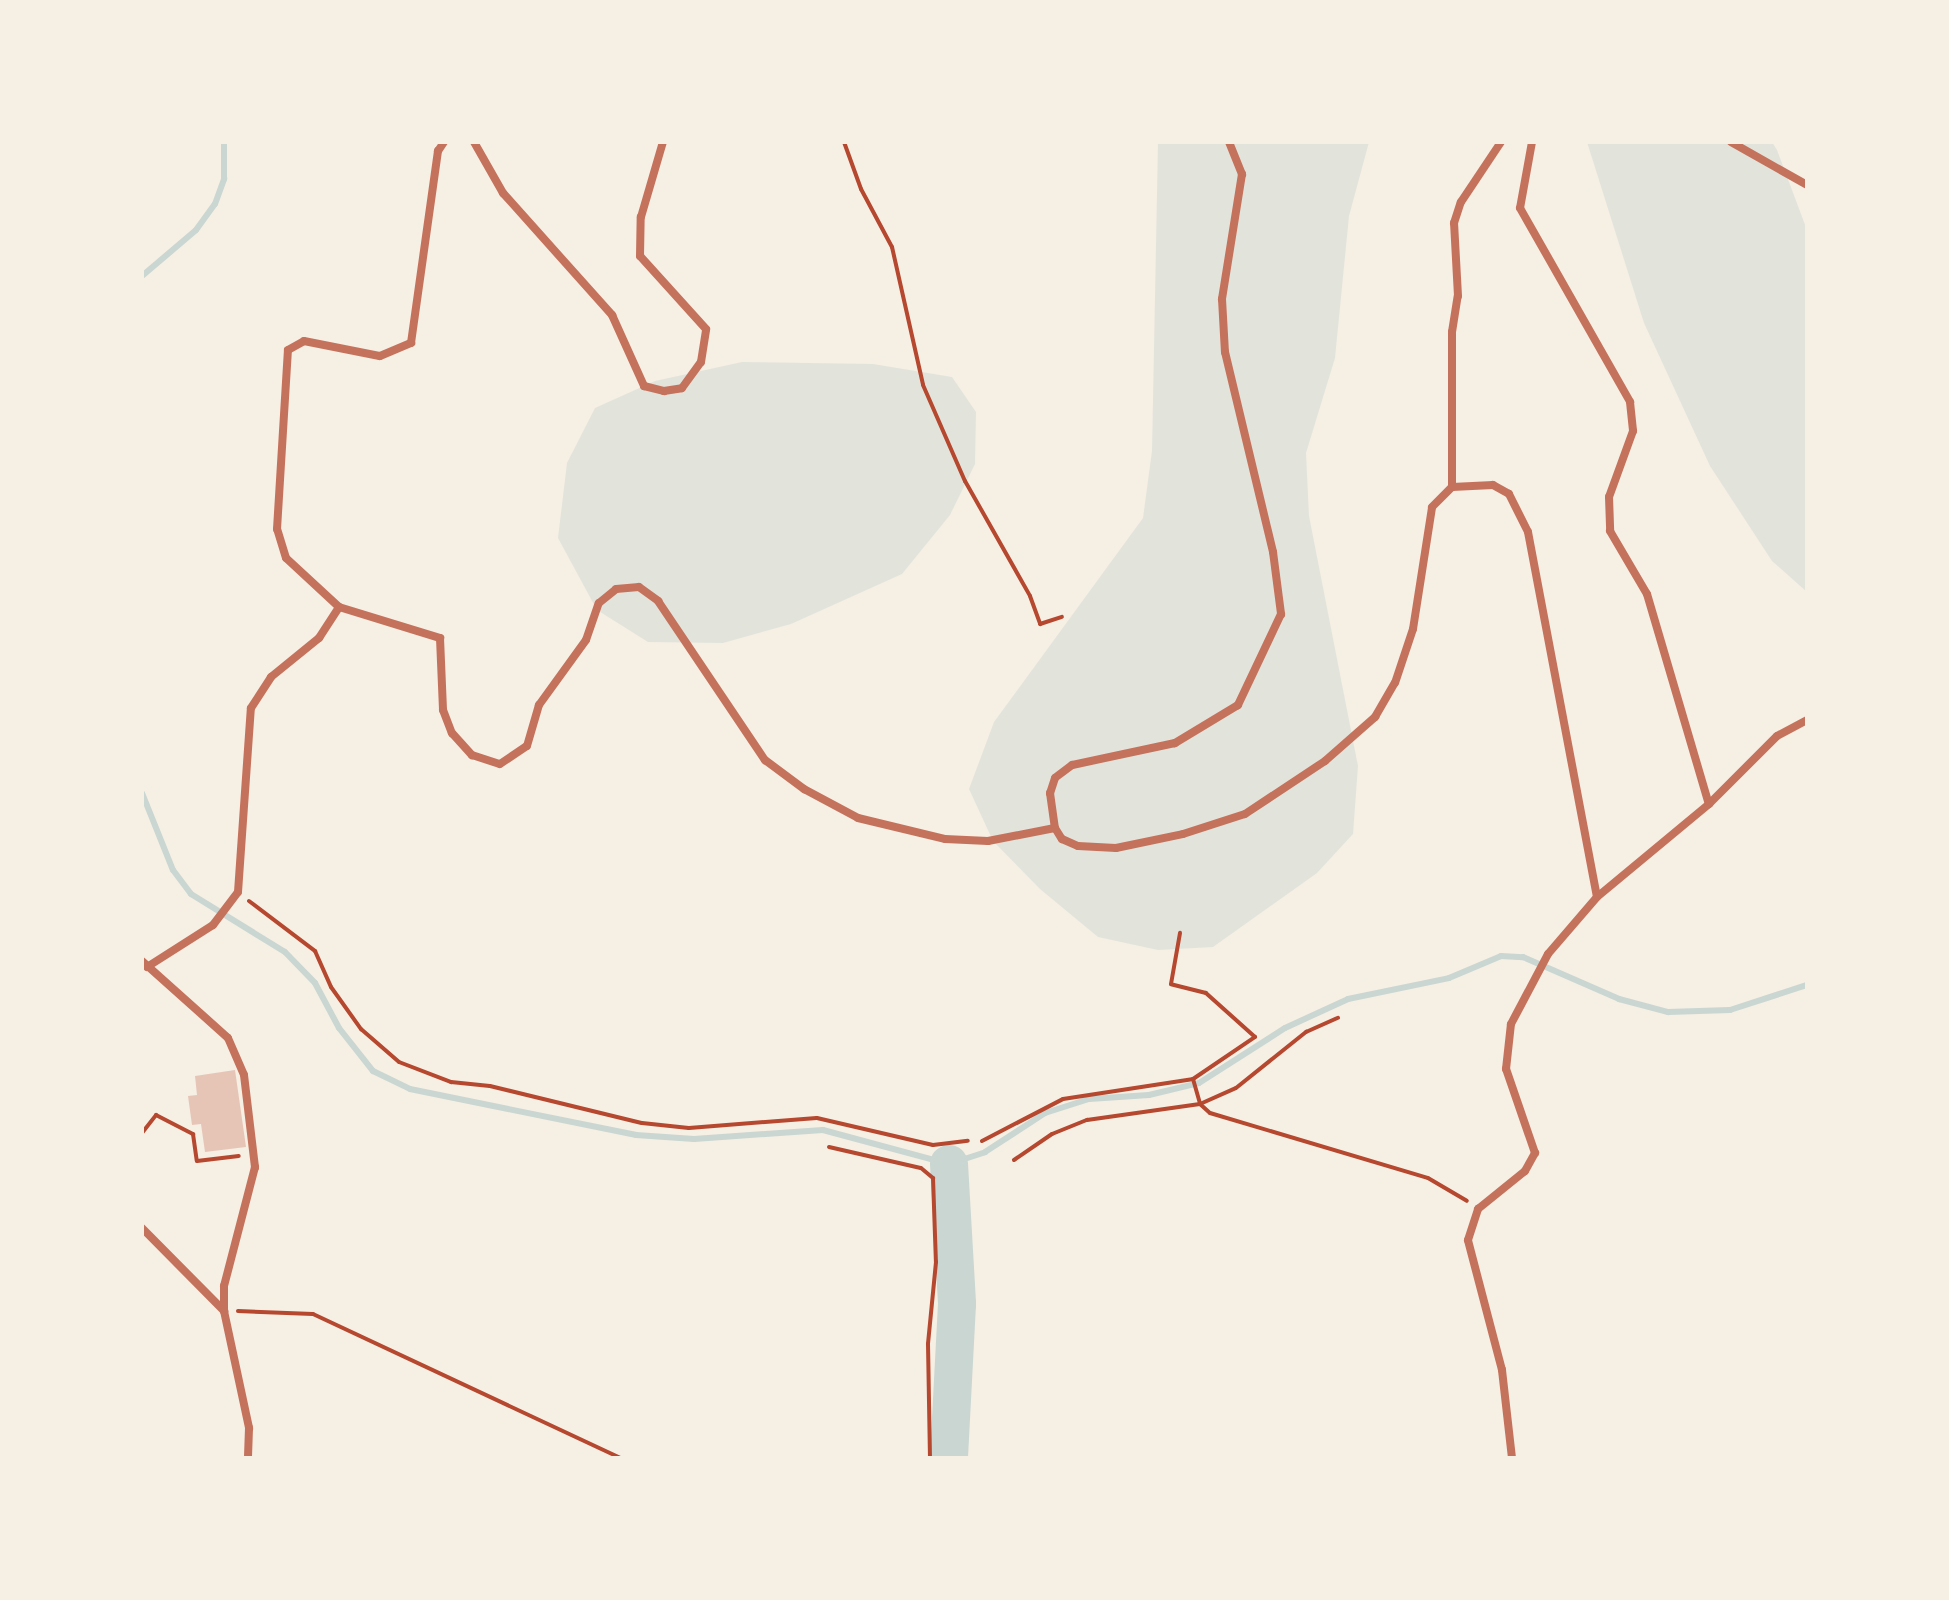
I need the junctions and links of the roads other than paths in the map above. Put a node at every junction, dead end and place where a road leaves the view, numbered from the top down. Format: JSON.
{"nodes":[{"id":1,"x":444,"y":142,"type":"edge"},
{"id":2,"x":474,"y":142,"type":"edge"},
{"id":3,"x":663,"y":142,"type":"edge"},
{"id":4,"x":1229,"y":142,"type":"edge"},
{"id":5,"x":1501,"y":142,"type":"edge"},
{"id":6,"x":1532,"y":142,"type":"edge"},
{"id":7,"x":1731,"y":142,"type":"edge"},
{"id":8,"x":1807,"y":185,"type":"edge"},
{"id":9,"x":1452,"y":487,"type":"junction"},
{"id":10,"x":339,"y":607,"type":"junction"},
{"id":11,"x":1807,"y":720,"type":"edge"},
{"id":12,"x":1709,"y":804,"type":"junction"},
{"id":13,"x":1055,"y":828,"type":"junction"},
{"id":14,"x":1597,"y":897,"type":"junction"},
{"id":15,"x":144,"y":964,"type":"edge"},
{"id":16,"x":142,"y":1228,"type":"edge"},
{"id":17,"x":224,"y":1311,"type":"junction"},
{"id":18,"x":248,"y":1458,"type":"edge"},
{"id":19,"x":1512,"y":1458,"type":"edge"}],
"edges":[{"from":1,"to":10,"type":"street"},
{"from":2,"to":3,"type":"street"},
{"from":4,"to":13,"type":"street"},
{"from":5,"to":9,"type":"street"},
{"from":6,"to":12,"type":"street"},
{"from":7,"to":8,"type":"street"},
{"from":9,"to":13,"type":"street"},
{"from":9,"to":14,"type":"street"},
{"from":10,"to":13,"type":"street"},
{"from":10,"to":15,"type":"street"},
{"from":11,"to":12,"type":"street"},
{"from":12,"to":14,"type":"street"},
{"from":14,"to":19,"type":"street"},
{"from":15,"to":17,"type":"street"},
{"from":16,"to":17,"type":"street"},
{"from":17,"to":18,"type":"street"}]}
